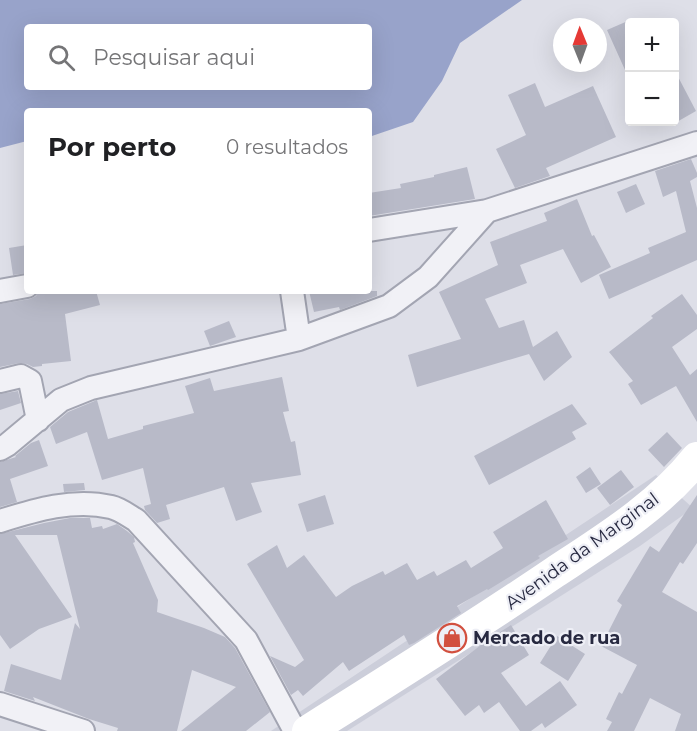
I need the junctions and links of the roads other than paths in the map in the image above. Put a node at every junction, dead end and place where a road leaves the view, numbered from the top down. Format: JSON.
{"nodes":[{"id":1,"x":697,"y":142,"type":"edge"},
{"id":2,"x":487,"y":211,"type":"junction"},
{"id":3,"x":372,"y":230,"type":"edge"},
{"id":4,"x":24,"y":287,"type":"edge"},
{"id":5,"x":0,"y":291,"type":"edge"},
{"id":6,"x":292,"y":294,"type":"edge"},
{"id":7,"x":299,"y":339,"type":"junction"},
{"id":8,"x":0,"y":381,"type":"edge"},
{"id":9,"x":38,"y":420,"type":"junction"},
{"id":10,"x":0,"y":449,"type":"edge"},
{"id":11,"x":697,"y":458,"type":"edge"},
{"id":12,"x":0,"y":521,"type":"edge"},
{"id":13,"x":0,"y":704,"type":"edge"},
{"id":14,"x":83,"y":731,"type":"edge"},
{"id":15,"x":295,"y":731,"type":"edge"},
{"id":16,"x":308,"y":731,"type":"edge"}],
"edges":[{"from":1,"to":2,"type":"street"},
{"from":2,"to":3,"type":"street"},
{"from":2,"to":7,"type":"street"},
{"from":4,"to":5,"type":"street"},
{"from":6,"to":7,"type":"street"},
{"from":7,"to":9,"type":"street"},
{"from":8,"to":9,"type":"street"},
{"from":9,"to":10,"type":"street"},
{"from":11,"to":16,"type":"street","name":"Avenida da Marginal"},
{"from":12,"to":15,"type":"street"},
{"from":13,"to":14,"type":"street"}]}
